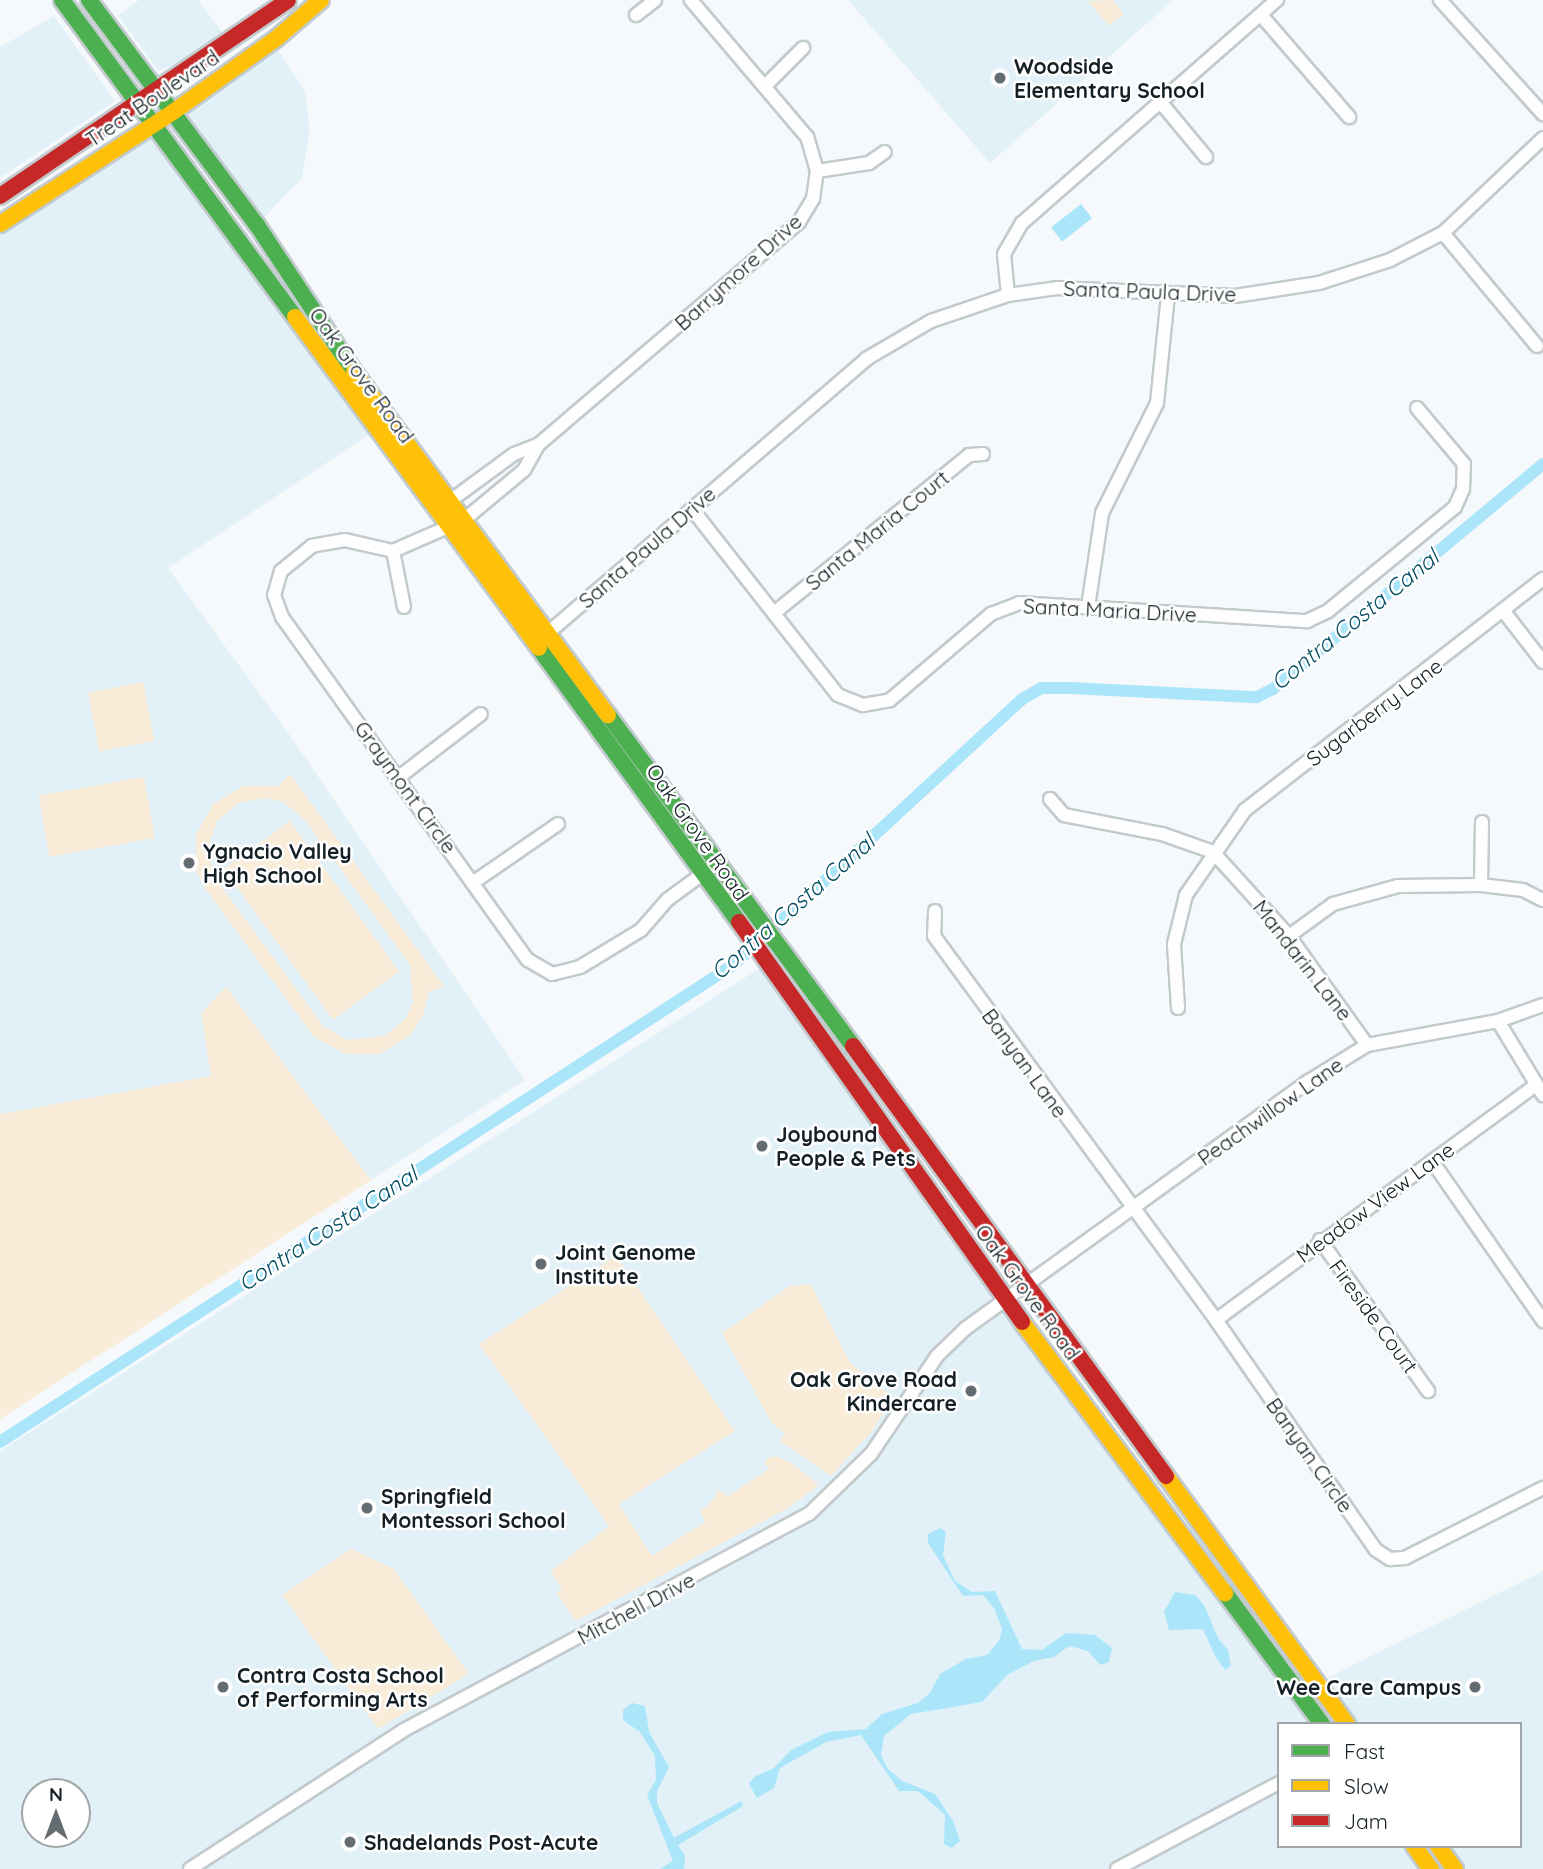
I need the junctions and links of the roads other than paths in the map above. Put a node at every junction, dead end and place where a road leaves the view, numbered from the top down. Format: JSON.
{"nodes":[{"id":1,"x":62,"y":0,"type":"edge"},
{"id":2,"x":89,"y":0,"type":"edge"},
{"id":3,"x":288,"y":0,"type":"edge"},
{"id":4,"x":321,"y":0,"type":"edge"},
{"id":5,"x":655,"y":0,"type":"edge"},
{"id":6,"x":691,"y":0,"type":"edge"},
{"id":7,"x":1277,"y":0,"type":"edge"},
{"id":8,"x":1440,"y":0,"type":"edge"},
{"id":9,"x":636,"y":15,"type":"dead end"},
{"id":10,"x":1261,"y":15,"type":"junction"},
{"id":11,"x":803,"y":48,"type":"dead end"},
{"id":12,"x":765,"y":86,"type":"junction"},
{"id":13,"x":157,"y":92,"type":"junction"},
{"id":14,"x":1162,"y":104,"type":"junction"},
{"id":15,"x":139,"y":105,"type":"junction"},
{"id":16,"x":173,"y":112,"type":"junction"},
{"id":17,"x":1543,"y":114,"type":"edge"},
{"id":18,"x":1349,"y":117,"type":"dead end"},
{"id":19,"x":154,"y":124,"type":"junction"},
{"id":20,"x":1543,"y":138,"type":"edge"},
{"id":21,"x":885,"y":152,"type":"dead end"},
{"id":22,"x":1206,"y":156,"type":"dead end"},
{"id":23,"x":817,"y":171,"type":"junction"},
{"id":24,"x":0,"y":196,"type":"edge"},
{"id":25,"x":0,"y":224,"type":"edge"},
{"id":26,"x":1443,"y":233,"type":"junction"},
{"id":27,"x":1009,"y":295,"type":"junction"},
{"id":28,"x":1168,"y":295,"type":"junction"},
{"id":29,"x":1536,"y":346,"type":"dead end"},
{"id":30,"x":1417,"y":408,"type":"dead end"},
{"id":31,"x":538,"y":444,"type":"junction"},
{"id":32,"x":984,"y":454,"type":"dead end"},
{"id":33,"x":450,"y":501,"type":"junction"},
{"id":34,"x":692,"y":509,"type":"junction"},
{"id":35,"x":464,"y":520,"type":"junction"},
{"id":36,"x":447,"y":524,"type":"junction"},
{"id":37,"x":393,"y":551,"type":"junction"},
{"id":38,"x":1543,"y":579,"type":"edge"},
{"id":39,"x":404,"y":607,"type":"dead end"},
{"id":40,"x":1088,"y":607,"type":"junction"},
{"id":41,"x":1505,"y":612,"type":"junction"},
{"id":42,"x":774,"y":613,"type":"junction"},
{"id":43,"x":541,"y":638,"type":"junction"},
{"id":44,"x":1543,"y":662,"type":"edge"},
{"id":45,"x":481,"y":714,"type":"dead end"},
{"id":46,"x":399,"y":777,"type":"junction"},
{"id":47,"x":1050,"y":799,"type":"dead end"},
{"id":48,"x":1482,"y":822,"type":"dead end"},
{"id":49,"x":558,"y":824,"type":"dead end"},
{"id":50,"x":1213,"y":852,"type":"junction"},
{"id":51,"x":718,"y":863,"type":"junction"},
{"id":52,"x":704,"y":873,"type":"junction"},
{"id":53,"x":474,"y":882,"type":"junction"},
{"id":54,"x":1482,"y":885,"type":"junction"},
{"id":55,"x":1543,"y":900,"type":"edge"},
{"id":56,"x":935,"y":911,"type":"dead end"},
{"id":57,"x":1289,"y":936,"type":"junction"},
{"id":58,"x":773,"y":970,"type":"junction"},
{"id":59,"x":1543,"y":1004,"type":"edge"},
{"id":60,"x":1178,"y":1008,"type":"dead end"},
{"id":61,"x":826,"y":1010,"type":"junction"},
{"id":62,"x":1498,"y":1021,"type":"junction"},
{"id":63,"x":1367,"y":1045,"type":"junction"},
{"id":64,"x":1539,"y":1090,"type":"edge"},
{"id":65,"x":1432,"y":1161,"type":"junction"},
{"id":66,"x":1132,"y":1210,"type":"junction"},
{"id":67,"x":1320,"y":1240,"type":"junction"},
{"id":68,"x":1026,"y":1283,"type":"junction"},
{"id":69,"x":1004,"y":1298,"type":"junction"},
{"id":70,"x":1216,"y":1320,"type":"junction"},
{"id":71,"x":1543,"y":1321,"type":"edge"},
{"id":72,"x":1428,"y":1391,"type":"dead end"},
{"id":73,"x":1543,"y":1488,"type":"edge"},
{"id":74,"x":1321,"y":1722,"type":"edge"},
{"id":75,"x":1346,"y":1722,"type":"edge"},
{"id":76,"x":1277,"y":1784,"type":"edge"},
{"id":77,"x":1415,"y":1848,"type":"edge"},
{"id":78,"x":1439,"y":1848,"type":"edge"},
{"id":79,"x":190,"y":1869,"type":"edge"},
{"id":80,"x":1117,"y":1869,"type":"edge"},
{"id":81,"x":1431,"y":1869,"type":"edge"},
{"id":82,"x":1455,"y":1869,"type":"edge"}],
"edges":[{"from":1,"to":15,"type":"main road","name":"Oak Grove Road"},
{"from":2,"to":13,"type":"main road","name":"Oak Grove Road"},
{"from":3,"to":13,"type":"main road","name":"Treat Boulevard"},
{"from":4,"to":16,"type":"main road","name":"Treat Boulevard"},
{"from":5,"to":9,"type":"street"},
{"from":6,"to":12,"type":"street","name":"Barrymore Drive"},
{"from":7,"to":10,"type":"street"},
{"from":8,"to":17,"type":"street"},
{"from":10,"to":14,"type":"street"},
{"from":10,"to":18,"type":"street"},
{"from":11,"to":12,"type":"street"},
{"from":12,"to":23,"type":"street","name":"Barrymore Drive"},
{"from":13,"to":15,"type":"main road","name":"Treat Boulevard"},
{"from":13,"to":16,"type":"main road","name":"Oak Grove Road"},
{"from":14,"to":22,"type":"street"},
{"from":14,"to":27,"type":"street"},
{"from":15,"to":19,"type":"main road","name":"Oak Grove Road"},
{"from":15,"to":24,"type":"main road","name":"Treat Boulevard"},
{"from":16,"to":19,"type":"main road","name":"Treat Boulevard"},
{"from":16,"to":33,"type":"main road","name":"Oak Grove Road"},
{"from":19,"to":25,"type":"main road","name":"Treat Boulevard"},
{"from":19,"to":36,"type":"main road","name":"Oak Grove Road"},
{"from":20,"to":26,"type":"street","name":"Santa Paula Drive"},
{"from":21,"to":23,"type":"street"},
{"from":23,"to":31,"type":"street","name":"Barrymore Drive"},
{"from":26,"to":28,"type":"street","name":"Santa Paula Drive"},
{"from":26,"to":29,"type":"street"},
{"from":27,"to":28,"type":"street","name":"Santa Paula Drive"},
{"from":27,"to":34,"type":"street","name":"Santa Paula Drive"},
{"from":28,"to":40,"type":"street"},
{"from":30,"to":40,"type":"street","name":"Santa Maria Drive"},
{"from":31,"to":33,"type":"street","name":"Barrymore Drive"},
{"from":31,"to":35,"type":"street","name":"Barrymore Drive"},
{"from":32,"to":42,"type":"street","name":"Santa Maria Court"},
{"from":33,"to":35,"type":"main road","name":"Oak Grove Road"},
{"from":33,"to":36,"type":"street"},
{"from":34,"to":42,"type":"street","name":"Santa Maria Drive"},
{"from":34,"to":43,"type":"street","name":"Santa Paula Drive"},
{"from":35,"to":36,"type":"street","name":"Barrymore Drive"},
{"from":35,"to":43,"type":"main road","name":"Oak Grove Road"},
{"from":36,"to":37,"type":"street"},
{"from":36,"to":43,"type":"main road","name":"Oak Grove Road"},
{"from":37,"to":39,"type":"street"},
{"from":37,"to":46,"type":"street","name":"Graymont Circle"},
{"from":38,"to":41,"type":"street","name":"Sugarberry Lane"},
{"from":40,"to":42,"type":"street","name":"Santa Maria Drive"},
{"from":41,"to":44,"type":"street"},
{"from":41,"to":50,"type":"street","name":"Sugarberry Lane"},
{"from":43,"to":51,"type":"main road","name":"Oak Grove Road"},
{"from":43,"to":52,"type":"main road","name":"Oak Grove Road"},
{"from":45,"to":46,"type":"street"},
{"from":46,"to":53,"type":"street","name":"Graymont Circle"},
{"from":47,"to":50,"type":"street","name":"Mandarin Lane"},
{"from":48,"to":54,"type":"street"},
{"from":49,"to":53,"type":"street"},
{"from":50,"to":57,"type":"street","name":"Mandarin Lane"},
{"from":50,"to":60,"type":"street","name":"Sugarberry Lane"},
{"from":51,"to":52,"type":"street","name":"Graymont Circle"},
{"from":51,"to":61,"type":"main road","name":"Oak Grove Road"},
{"from":52,"to":53,"type":"street","name":"Graymont Circle"},
{"from":52,"to":58,"type":"main road","name":"Oak Grove Road"},
{"from":54,"to":55,"type":"street"},
{"from":54,"to":57,"type":"street"},
{"from":56,"to":66,"type":"street","name":"Banyan Lane"},
{"from":57,"to":63,"type":"street","name":"Mandarin Lane"},
{"from":58,"to":61,"type":"main road"},
{"from":58,"to":69,"type":"main road","name":"Oak Grove Road"},
{"from":59,"to":62,"type":"street","name":"Peachwillow Lane"},
{"from":61,"to":68,"type":"main road","name":"Oak Grove Road"},
{"from":62,"to":63,"type":"street","name":"Peachwillow Lane"},
{"from":62,"to":64,"type":"street"},
{"from":63,"to":66,"type":"street","name":"Peachwillow Lane"},
{"from":64,"to":65,"type":"street","name":"Meadow View Lane"},
{"from":65,"to":67,"type":"street","name":"Meadow View Lane"},
{"from":65,"to":71,"type":"street"},
{"from":66,"to":68,"type":"street","name":"Peachwillow Lane"},
{"from":66,"to":70,"type":"street","name":"Banyan Circle"},
{"from":67,"to":70,"type":"street","name":"Meadow View Lane"},
{"from":67,"to":72,"type":"street","name":"Fireside Court"},
{"from":68,"to":69,"type":"street","name":"Mitchell Drive"},
{"from":68,"to":75,"type":"main road","name":"Oak Grove Road"},
{"from":69,"to":74,"type":"main road","name":"Oak Grove Road"},
{"from":69,"to":79,"type":"street","name":"Mitchell Drive"},
{"from":70,"to":73,"type":"street","name":"Banyan Circle"},
{"from":76,"to":80,"type":"street"},
{"from":77,"to":81,"type":"main road"},
{"from":78,"to":82,"type":"main road"}]}
